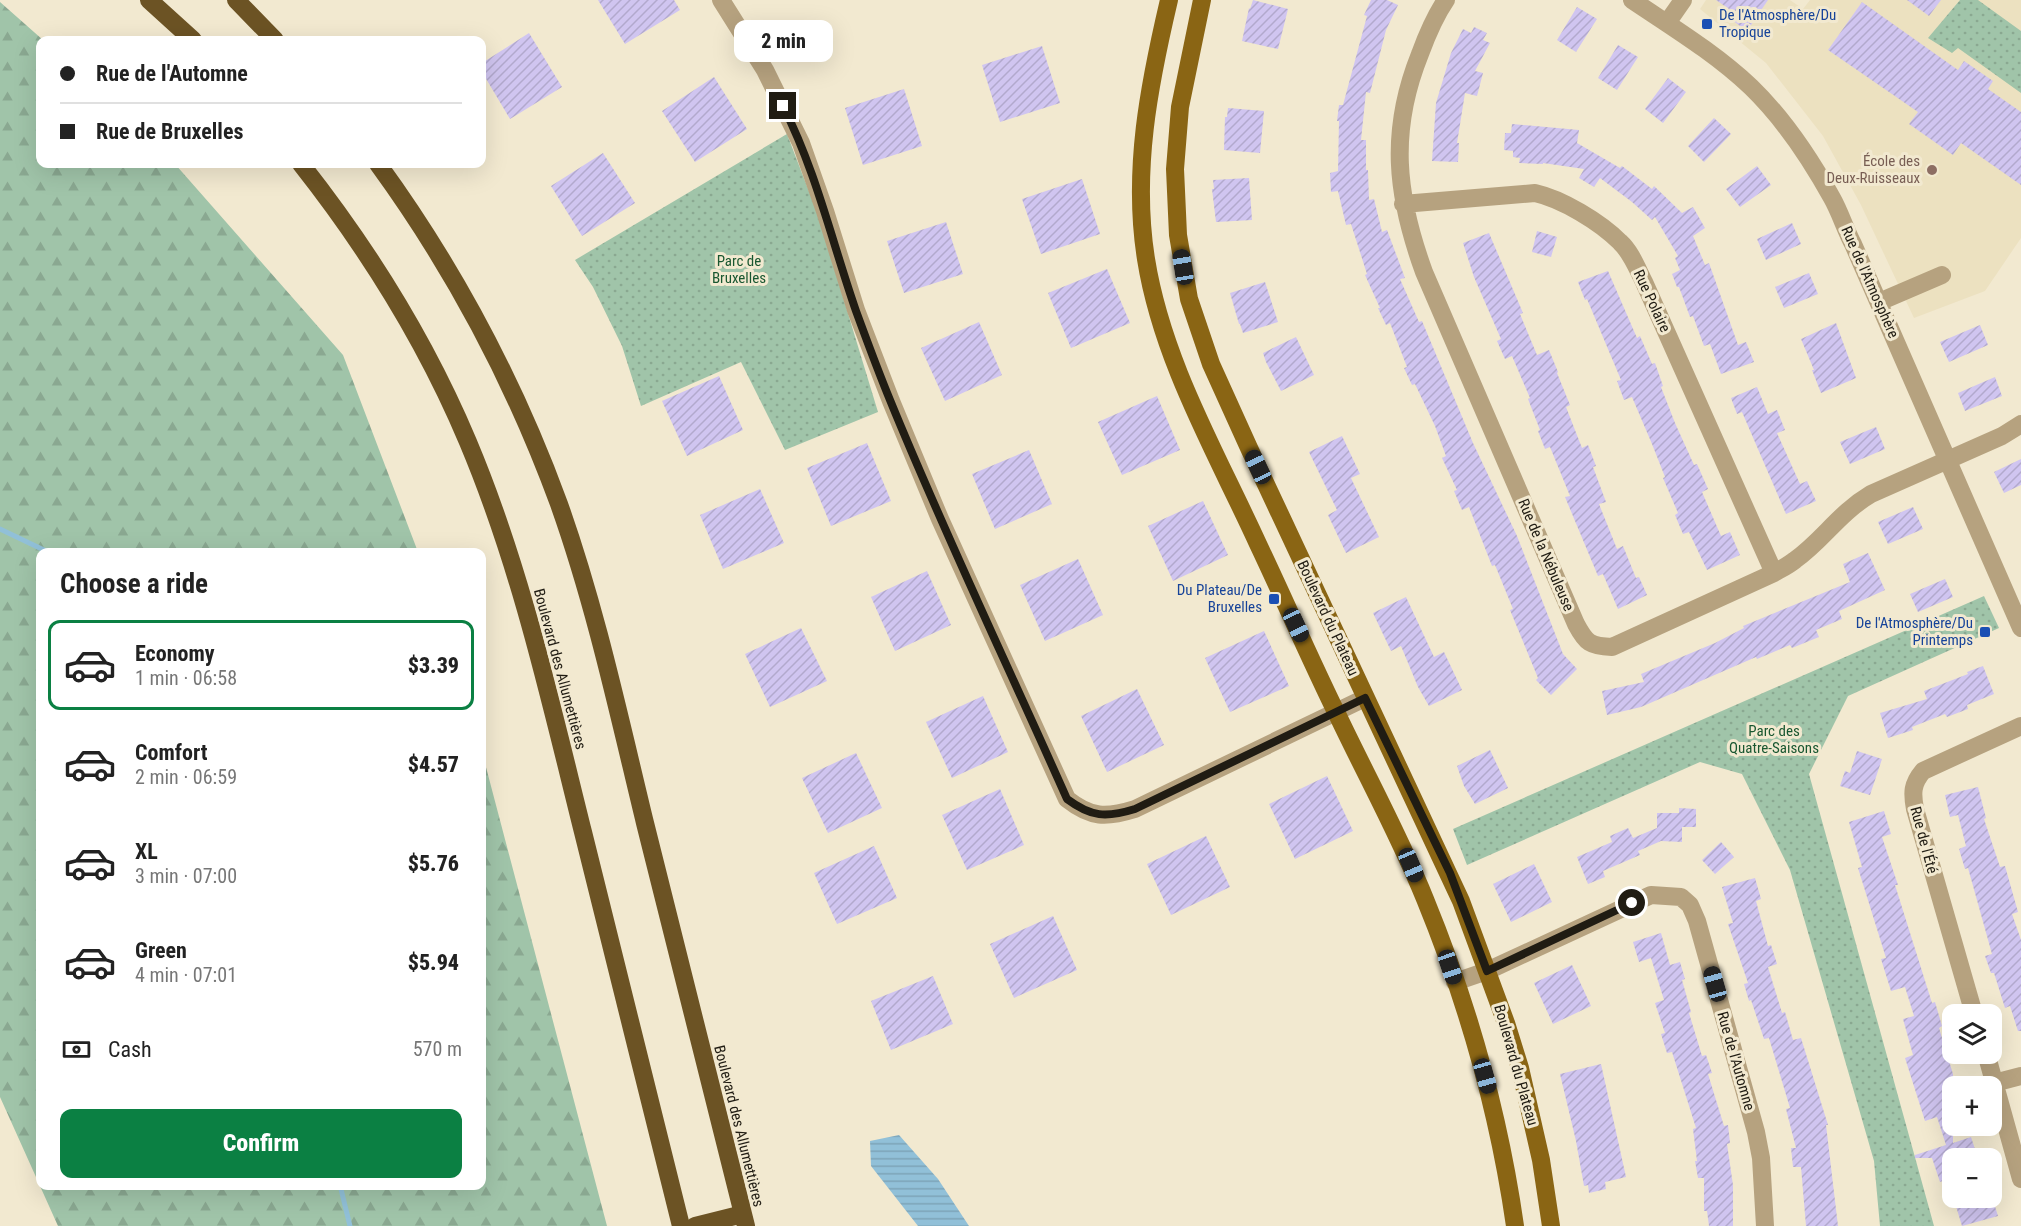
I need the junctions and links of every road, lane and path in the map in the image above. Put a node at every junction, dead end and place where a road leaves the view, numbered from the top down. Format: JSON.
{"nodes":[{"id":1,"x":149,"y":0,"type":"edge"},
{"id":2,"x":236,"y":0,"type":"edge"},
{"id":3,"x":721,"y":0,"type":"edge"},
{"id":4,"x":1169,"y":0,"type":"edge"},
{"id":5,"x":1202,"y":0,"type":"edge"},
{"id":6,"x":1446,"y":0,"type":"edge"},
{"id":7,"x":1632,"y":0,"type":"edge"},
{"id":8,"x":1683,"y":0,"type":"edge"},
{"id":9,"x":1667,"y":23,"type":"junction"},
{"id":10,"x":189,"y":36,"type":"edge"},
{"id":11,"x":271,"y":36,"type":"edge"},
{"id":12,"x":304,"y":168,"type":"edge"},
{"id":13,"x":381,"y":168,"type":"edge"},
{"id":14,"x":1403,"y":204,"type":"junction"},
{"id":15,"x":1942,"y":275,"type":"dead end"},
{"id":16,"x":1879,"y":302,"type":"junction"},
{"id":17,"x":2021,"y":424,"type":"edge"},
{"id":18,"x":1948,"y":460,"type":"junction"},
{"id":19,"x":1774,"y":573,"type":"junction"},
{"id":20,"x":2021,"y":628,"type":"edge"},
{"id":21,"x":1365,"y":698,"type":"junction"},
{"id":22,"x":1336,"y":712,"type":"junction"},
{"id":23,"x":2021,"y":726,"type":"edge"},
{"id":24,"x":1487,"y":971,"type":"junction"},
{"id":25,"x":1455,"y":982,"type":"junction"},
{"id":26,"x":1971,"y":1004,"type":"edge"},
{"id":27,"x":2021,"y":1076,"type":"edge"},
{"id":28,"x":2002,"y":1081,"type":"edge"},
{"id":29,"x":2002,"y":1111,"type":"edge"},
{"id":30,"x":2021,"y":1179,"type":"edge"},
{"id":31,"x":744,"y":1220,"type":"edge"},
{"id":32,"x":681,"y":1226,"type":"edge"},
{"id":33,"x":695,"y":1226,"type":"edge"},
{"id":34,"x":1515,"y":1226,"type":"edge"},
{"id":35,"x":1551,"y":1226,"type":"edge"},
{"id":36,"x":1765,"y":1226,"type":"edge"}],
"edges":[{"from":1,"to":10,"type":"highway"},
{"from":2,"to":11,"type":"highway"},
{"from":3,"to":22,"type":"street"},
{"from":4,"to":22,"type":"main road"},
{"from":5,"to":21,"type":"main road","name":"Boulevard du Plateau"},
{"from":6,"to":14,"type":"street","name":"Rue de la Nébuleuse"},
{"from":7,"to":9,"type":"street","name":"Rue de l'Atmosphère"},
{"from":8,"to":9,"type":"street"},
{"from":9,"to":16,"type":"street","name":"Rue de l'Atmosphère"},
{"from":12,"to":32,"type":"highway","name":"Boulevard des Allumettières"},
{"from":13,"to":31,"type":"highway","name":"Boulevard des Allumettières"},
{"from":14,"to":19,"type":"street","name":"Rue Polaire"},
{"from":14,"to":19,"type":"street","name":"Rue de la Nébuleuse"},
{"from":15,"to":16,"type":"street"},
{"from":16,"to":18,"type":"street","name":"Rue de l'Atmosphère"},
{"from":17,"to":18,"type":"street","name":"Rue de la Nébuleuse"},
{"from":18,"to":19,"type":"street","name":"Rue de la Nébuleuse"},
{"from":18,"to":20,"type":"street","name":"Rue de l'Atmosphère"},
{"from":21,"to":22,"type":"street"},
{"from":21,"to":24,"type":"main road","name":"Boulevard du Plateau"},
{"from":22,"to":25,"type":"main road"},
{"from":23,"to":26,"type":"street","name":"Rue de l'Été"},
{"from":24,"to":25,"type":"street","name":"Rue de l'Automne"},
{"from":24,"to":35,"type":"main road","name":"Boulevard du Plateau"},
{"from":24,"to":36,"type":"street","name":"Rue de l'Automne"},
{"from":25,"to":34,"type":"main road"},
{"from":27,"to":28,"type":"street"},
{"from":29,"to":30,"type":"street"},
{"from":31,"to":33,"type":"highway"}]}
